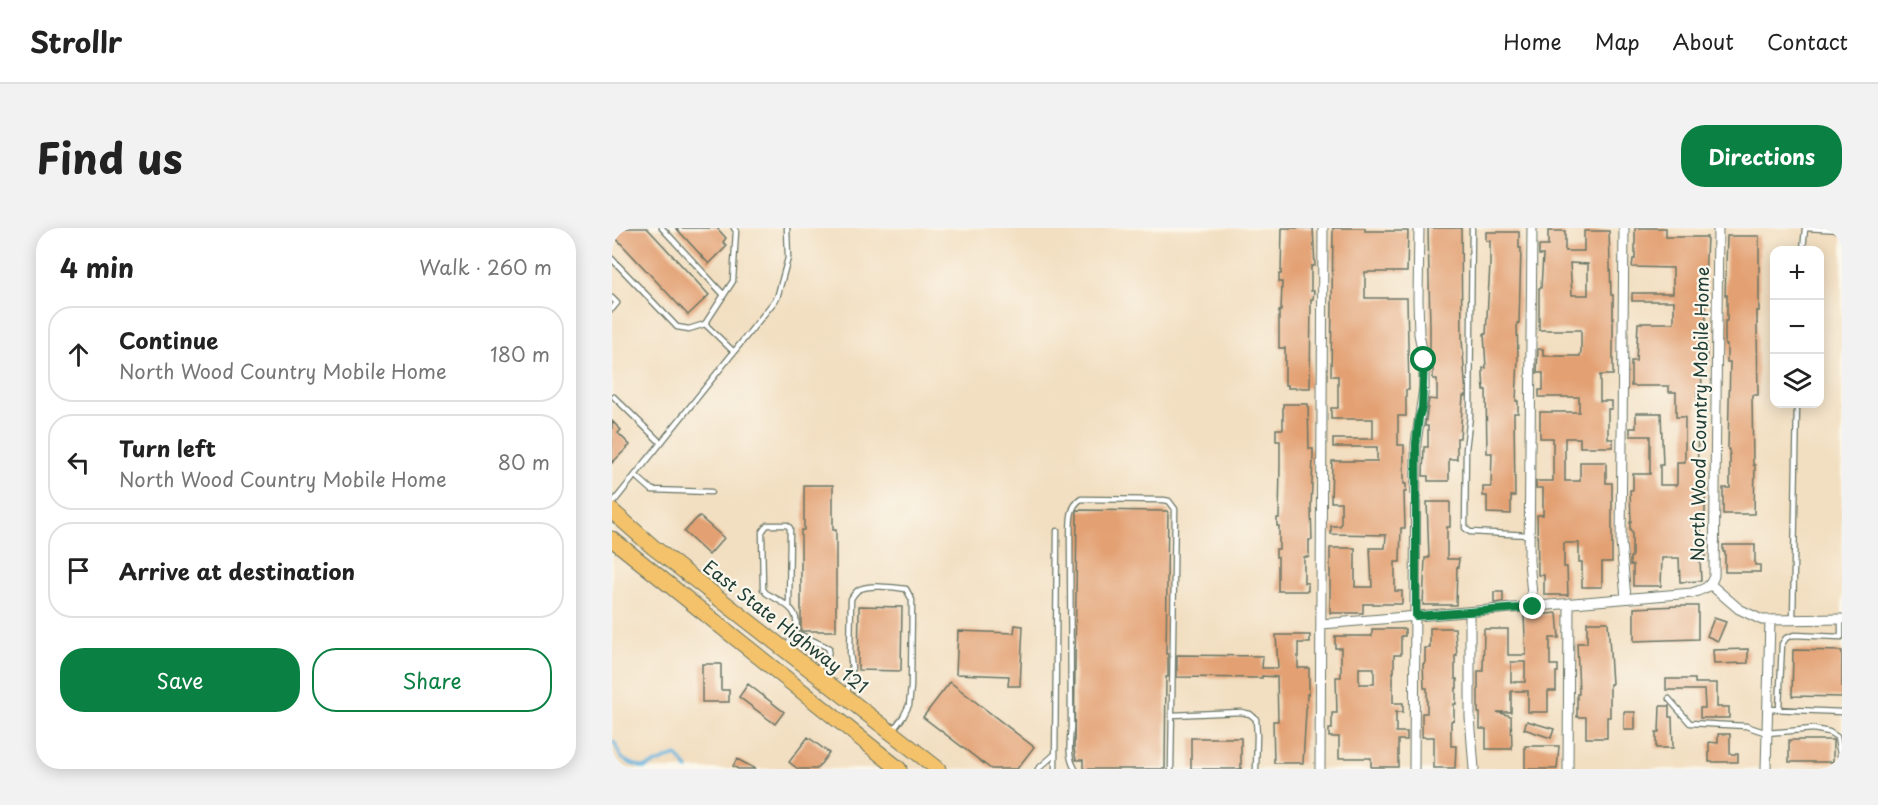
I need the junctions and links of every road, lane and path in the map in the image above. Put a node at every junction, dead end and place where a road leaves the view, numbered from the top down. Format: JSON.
{"nodes":[{"id":1,"x":662,"y":228,"type":"edge"},
{"id":2,"x":734,"y":228,"type":"edge"},
{"id":3,"x":787,"y":228,"type":"edge"},
{"id":4,"x":1323,"y":228,"type":"edge"},
{"id":5,"x":1419,"y":228,"type":"edge"},
{"id":6,"x":1472,"y":228,"type":"edge"},
{"id":7,"x":1532,"y":228,"type":"edge"},
{"id":8,"x":1624,"y":228,"type":"edge"},
{"id":9,"x":1718,"y":228,"type":"edge"},
{"id":10,"x":1805,"y":229,"type":"edge"},
{"id":11,"x":1842,"y":230,"type":"edge"},
{"id":12,"x":1803,"y":246,"type":"edge"},
{"id":13,"x":612,"y":259,"type":"edge"},
{"id":14,"x":724,"y":295,"type":"junction"},
{"id":15,"x":612,"y":298,"type":"edge"},
{"id":16,"x":612,"y":309,"type":"edge"},
{"id":17,"x":705,"y":324,"type":"junction"},
{"id":18,"x":734,"y":352,"type":"junction"},
{"id":19,"x":614,"y":397,"type":"dead end"},
{"id":20,"x":1797,"y":408,"type":"edge"},
{"id":21,"x":662,"y":443,"type":"junction"},
{"id":22,"x":635,"y":475,"type":"junction"},
{"id":23,"x":711,"y":492,"type":"dead end"},
{"id":24,"x":612,"y":504,"type":"edge"},
{"id":25,"x":612,"y":510,"type":"edge"},
{"id":26,"x":1057,"y":531,"type":"dead end"},
{"id":27,"x":1529,"y":535,"type":"junction"},
{"id":28,"x":612,"y":540,"type":"edge"},
{"id":29,"x":1711,"y":585,"type":"junction"},
{"id":30,"x":1626,"y":598,"type":"junction"},
{"id":31,"x":1569,"y":603,"type":"junction"},
{"id":32,"x":789,"y":607,"type":"junction"},
{"id":33,"x":1533,"y":607,"type":"junction"},
{"id":34,"x":1470,"y":612,"type":"junction"},
{"id":35,"x":1416,"y":616,"type":"junction"},
{"id":36,"x":1842,"y":619,"type":"edge"},
{"id":37,"x":1770,"y":620,"type":"junction"},
{"id":38,"x":1796,"y":620,"type":"junction"},
{"id":39,"x":1322,"y":624,"type":"junction"},
{"id":40,"x":795,"y":635,"type":"junction"},
{"id":41,"x":1798,"y":635,"type":"junction"},
{"id":42,"x":784,"y":649,"type":"junction"},
{"id":43,"x":815,"y":673,"type":"junction"},
{"id":44,"x":845,"y":696,"type":"junction"},
{"id":45,"x":1669,"y":699,"type":"dead end"},
{"id":46,"x":1768,"y":709,"type":"junction"},
{"id":47,"x":1779,"y":709,"type":"junction"},
{"id":48,"x":1842,"y":712,"type":"edge"},
{"id":49,"x":1172,"y":715,"type":"junction"},
{"id":50,"x":891,"y":732,"type":"junction"},
{"id":51,"x":1767,"y":733,"type":"junction"},
{"id":52,"x":1055,"y":754,"type":"junction"},
{"id":53,"x":899,"y":769,"type":"edge"},
{"id":54,"x":938,"y":769,"type":"edge"},
{"id":55,"x":1038,"y":769,"type":"edge"},
{"id":56,"x":1055,"y":769,"type":"edge"},
{"id":57,"x":1076,"y":769,"type":"edge"},
{"id":58,"x":1171,"y":769,"type":"edge"},
{"id":59,"x":1256,"y":769,"type":"edge"},
{"id":60,"x":1320,"y":769,"type":"edge"},
{"id":61,"x":1414,"y":769,"type":"edge"},
{"id":62,"x":1474,"y":769,"type":"edge"},
{"id":63,"x":1568,"y":769,"type":"edge"},
{"id":64,"x":1766,"y":769,"type":"edge"},
{"id":65,"x":1840,"y":769,"type":"edge"}],
"edges":[{"from":1,"to":14,"type":"lane"},
{"from":2,"to":14,"type":"lane"},
{"from":3,"to":18,"type":"lane"},
{"from":4,"to":39,"type":"street"},
{"from":5,"to":35,"type":"street"},
{"from":6,"to":27,"type":"lane"},
{"from":7,"to":27,"type":"street"},
{"from":8,"to":30,"type":"street"},
{"from":9,"to":29,"type":"street","name":"North Wood Country Mobile Home"},
{"from":10,"to":11,"type":"lane"},
{"from":10,"to":12,"type":"lane"},
{"from":13,"to":17,"type":"lane"},
{"from":14,"to":17,"type":"lane"},
{"from":15,"to":16,"type":"lane"},
{"from":17,"to":18,"type":"lane"},
{"from":18,"to":21,"type":"lane"},
{"from":19,"to":21,"type":"lane"},
{"from":20,"to":38,"type":"lane"},
{"from":21,"to":22,"type":"lane"},
{"from":22,"to":23,"type":"lane"},
{"from":22,"to":24,"type":"lane"},
{"from":25,"to":42,"type":"main road","name":"East State Highway 121"},
{"from":26,"to":52,"type":"lane"},
{"from":27,"to":33,"type":"street"},
{"from":28,"to":53,"type":"main road"},
{"from":29,"to":30,"type":"street","name":"North Wood Country Mobile Home"},
{"from":29,"to":37,"type":"street"},
{"from":30,"to":31,"type":"street","name":"North Wood Country Mobile Home"},
{"from":31,"to":33,"type":"street","name":"North Wood Country Mobile Home"},
{"from":31,"to":63,"type":"street"},
{"from":32,"to":32,"type":"lane"},
{"from":32,"to":40,"type":"lane"},
{"from":33,"to":34,"type":"street","name":"North Wood Country Mobile Home"},
{"from":34,"to":35,"type":"street","name":"North Wood Country Mobile Home"},
{"from":34,"to":62,"type":"street"},
{"from":35,"to":39,"type":"street","name":"North Wood Country Mobile Home"},
{"from":35,"to":61,"type":"street"},
{"from":36,"to":38,"type":"street"},
{"from":36,"to":41,"type":"lane"},
{"from":37,"to":38,"type":"street"},
{"from":37,"to":46,"type":"street"},
{"from":38,"to":41,"type":"lane"},
{"from":39,"to":60,"type":"street"},
{"from":40,"to":42,"type":"lane"},
{"from":40,"to":43,"type":"lane"},
{"from":41,"to":47,"type":"lane"},
{"from":42,"to":43,"type":"main road","name":"East State Highway 121"},
{"from":43,"to":44,"type":"main road","name":"East State Highway 121"},
{"from":44,"to":50,"type":"main road","name":"East State Highway 121"},
{"from":44,"to":50,"type":"lane"},
{"from":45,"to":51,"type":"lane"},
{"from":46,"to":47,"type":"lane"},
{"from":46,"to":51,"type":"street"},
{"from":47,"to":48,"type":"lane"},
{"from":49,"to":57,"type":"lane"},
{"from":49,"to":58,"type":"lane"},
{"from":49,"to":59,"type":"lane"},
{"from":50,"to":54,"type":"main road","name":"East State Highway 121"},
{"from":51,"to":64,"type":"street"},
{"from":51,"to":65,"type":"lane"},
{"from":52,"to":55,"type":"lane"},
{"from":52,"to":56,"type":"lane"}]}
